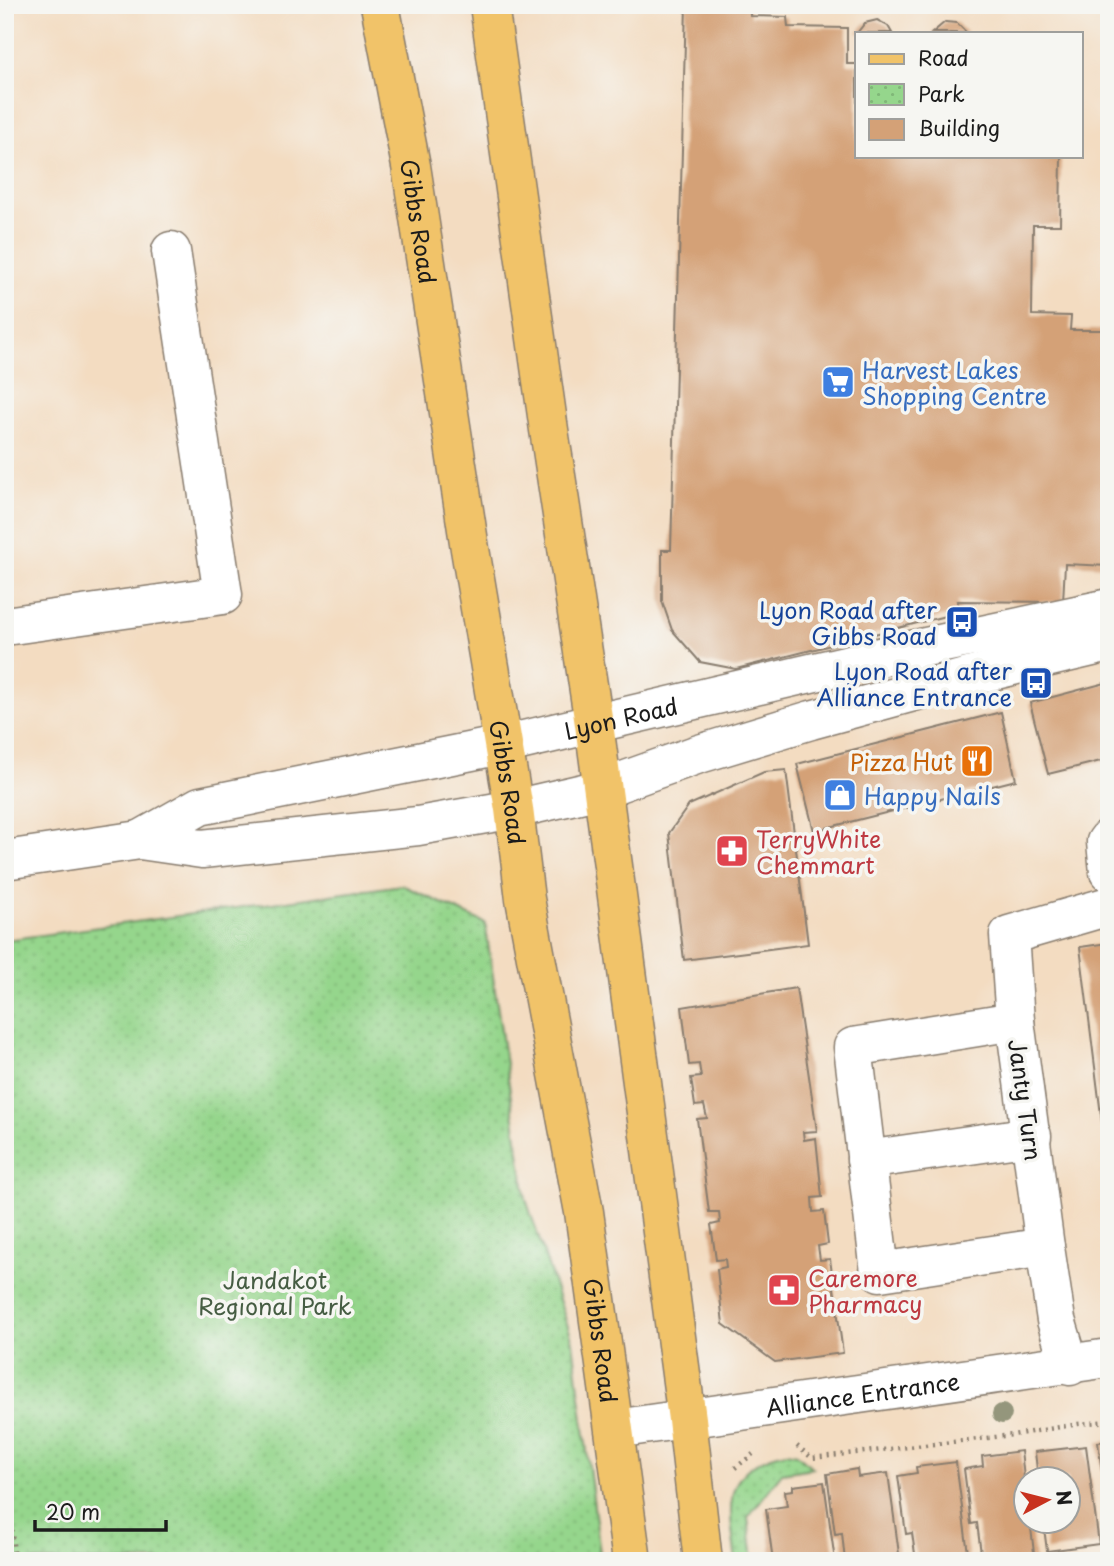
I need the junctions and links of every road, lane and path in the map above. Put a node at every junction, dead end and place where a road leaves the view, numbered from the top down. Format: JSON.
{"nodes":[{"id":1,"x":380,"y":5,"type":"edge"},
{"id":2,"x":489,"y":5,"type":"edge"},
{"id":3,"x":171,"y":251,"type":"dead end"},
{"id":4,"x":1109,"y":608,"type":"edge"},
{"id":5,"x":5,"y":626,"type":"edge"},
{"id":6,"x":1109,"y":643,"type":"edge"},
{"id":7,"x":594,"y":724,"type":"junction"},
{"id":8,"x":502,"y":745,"type":"junction"},
{"id":9,"x":601,"y":789,"type":"junction"},
{"id":10,"x":513,"y":809,"type":"junction"},
{"id":11,"x":1109,"y":838,"type":"edge"},
{"id":12,"x":140,"y":840,"type":"junction"},
{"id":13,"x":5,"y":860,"type":"edge"},
{"id":14,"x":1109,"y":872,"type":"edge"},
{"id":15,"x":1109,"y":906,"type":"edge"},
{"id":16,"x":1015,"y":1021,"type":"junction"},
{"id":17,"x":1032,"y":1136,"type":"junction"},
{"id":18,"x":866,"y":1160,"type":"junction"},
{"id":19,"x":1045,"y":1247,"type":"junction"},
{"id":20,"x":1109,"y":1358,"type":"edge"},
{"id":21,"x":1070,"y":1366,"type":"junction"},
{"id":22,"x":687,"y":1419,"type":"junction"},
{"id":23,"x":1109,"y":1421,"type":"edge"},
{"id":24,"x":615,"y":1429,"type":"junction"},
{"id":25,"x":788,"y":1443,"type":"dead end"},
{"id":26,"x":758,"y":1450,"type":"dead end"},
{"id":27,"x":730,"y":1472,"type":"dead end"},
{"id":28,"x":5,"y":1474,"type":"edge"},
{"id":29,"x":15,"y":1561,"type":"edge"},
{"id":30,"x":632,"y":1561,"type":"edge"},
{"id":31,"x":703,"y":1561,"type":"edge"}],
"edges":[{"from":1,"to":8,"type":"main road","name":"Gibbs Road"},
{"from":2,"to":7,"type":"main road"},
{"from":3,"to":5,"type":"street"},
{"from":4,"to":7,"type":"street","name":"Lyon Road"},
{"from":6,"to":9,"type":"street","name":"Lyon Road"},
{"from":7,"to":8,"type":"street","name":"Lyon Road"},
{"from":7,"to":9,"type":"main road"},
{"from":8,"to":10,"type":"main road","name":"Gibbs Road"},
{"from":8,"to":12,"type":"street","name":"Lyon Road"},
{"from":9,"to":10,"type":"street","name":"Lyon Road"},
{"from":9,"to":22,"type":"main road"},
{"from":10,"to":12,"type":"street","name":"Lyon Road"},
{"from":10,"to":24,"type":"main road","name":"Gibbs Road"},
{"from":11,"to":14,"type":"street"},
{"from":12,"to":13,"type":"street","name":"Lyon Road"},
{"from":15,"to":16,"type":"street","name":"Janty Turn"},
{"from":16,"to":17,"type":"street","name":"Janty Turn"},
{"from":16,"to":18,"type":"street"},
{"from":17,"to":18,"type":"street"},
{"from":17,"to":19,"type":"street","name":"Janty Turn"},
{"from":18,"to":19,"type":"street"},
{"from":19,"to":21,"type":"street","name":"Janty Turn"},
{"from":20,"to":21,"type":"street","name":"Alliance Entrance"},
{"from":21,"to":22,"type":"street","name":"Alliance Entrance"},
{"from":22,"to":24,"type":"street","name":"Alliance Entrance"},
{"from":22,"to":31,"type":"main road"},
{"from":23,"to":25,"type":"path"},
{"from":24,"to":30,"type":"main road","name":"Gibbs Road"},
{"from":26,"to":27,"type":"path"},
{"from":28,"to":29,"type":"path"}]}
